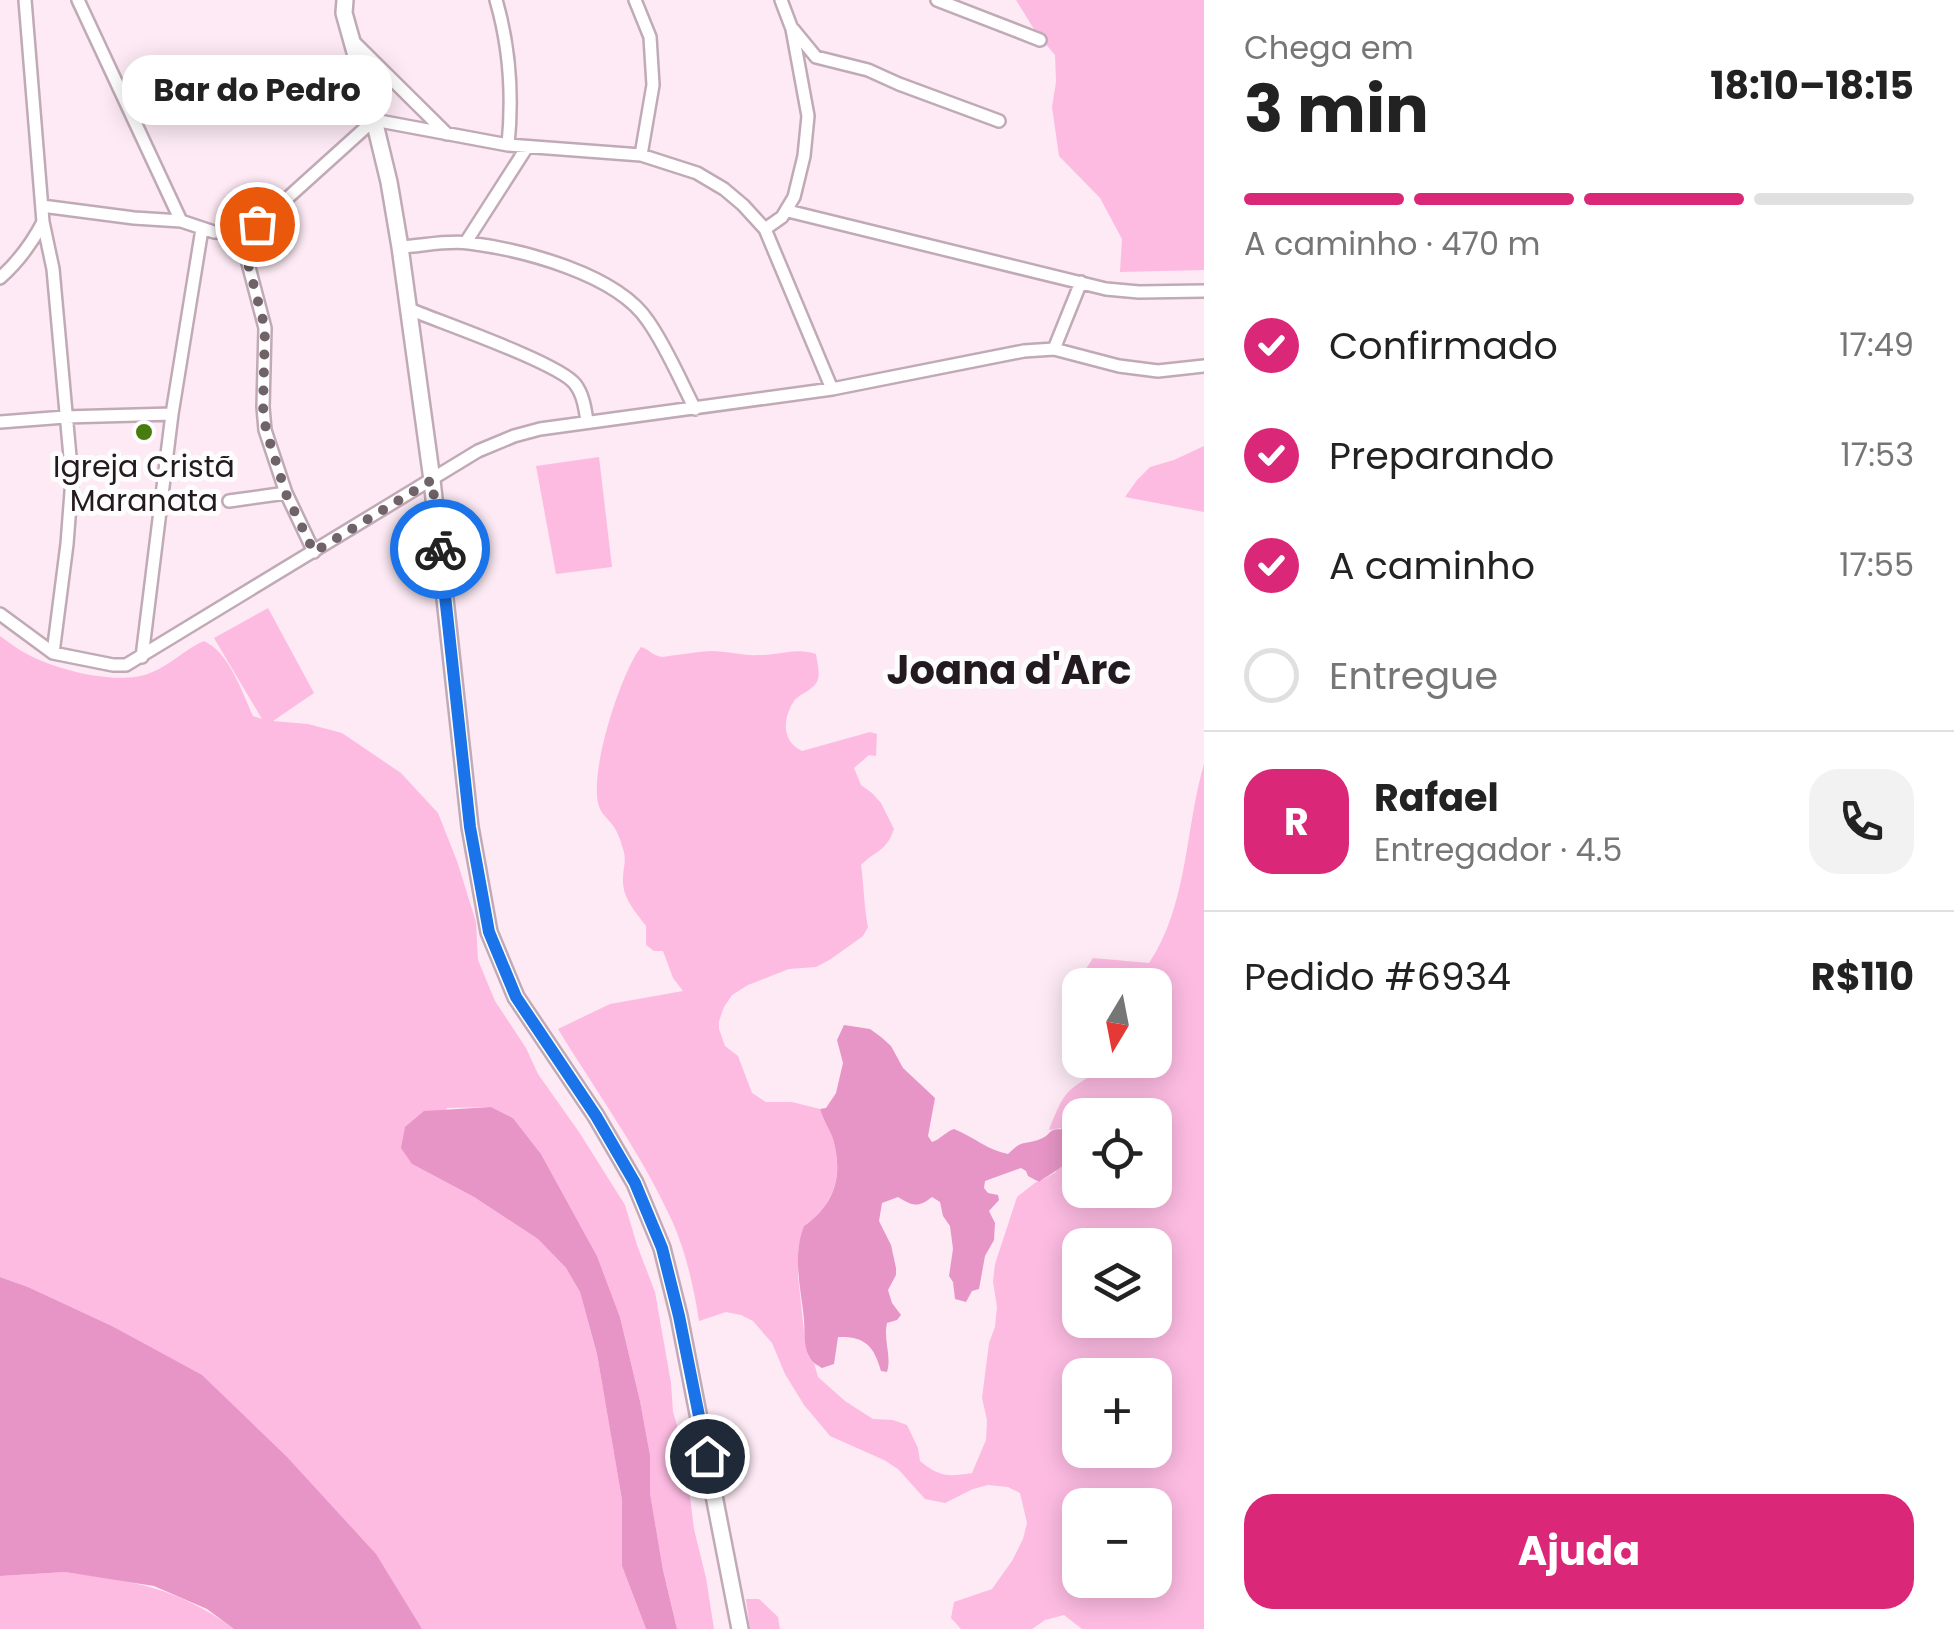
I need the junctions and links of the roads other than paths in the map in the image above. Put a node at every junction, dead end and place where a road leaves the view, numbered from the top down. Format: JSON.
{"nodes":[{"id":1,"x":24,"y":0,"type":"edge"},
{"id":2,"x":78,"y":0,"type":"edge"},
{"id":3,"x":344,"y":0,"type":"edge"},
{"id":4,"x":496,"y":0,"type":"edge"},
{"id":5,"x":635,"y":0,"type":"edge"},
{"id":6,"x":781,"y":0,"type":"edge"},
{"id":7,"x":937,"y":0,"type":"edge"},
{"id":8,"x":792,"y":29,"type":"junction"},
{"id":9,"x":350,"y":37,"type":"junction"},
{"id":10,"x":1040,"y":40,"type":"dead end"},
{"id":11,"x":374,"y":120,"type":"junction"},
{"id":12,"x":999,"y":121,"type":"dead end"},
{"id":13,"x":447,"y":134,"type":"junction"},
{"id":14,"x":508,"y":145,"type":"junction"},
{"id":15,"x":527,"y":147,"type":"junction"},
{"id":16,"x":641,"y":156,"type":"junction"},
{"id":17,"x":42,"y":206,"type":"junction"},
{"id":18,"x":788,"y":211,"type":"junction"},
{"id":19,"x":181,"y":221,"type":"junction"},
{"id":20,"x":43,"y":222,"type":"junction"},
{"id":21,"x":202,"y":229,"type":"junction"},
{"id":22,"x":765,"y":229,"type":"junction"},
{"id":23,"x":240,"y":233,"type":"junction"},
{"id":24,"x":466,"y":242,"type":"junction"},
{"id":25,"x":400,"y":247,"type":"junction"},
{"id":26,"x":0,"y":278,"type":"edge"},
{"id":27,"x":1080,"y":282,"type":"junction"},
{"id":28,"x":1204,"y":291,"type":"edge"},
{"id":29,"x":409,"y":309,"type":"junction"},
{"id":30,"x":1054,"y":349,"type":"junction"},
{"id":31,"x":1204,"y":366,"type":"edge"},
{"id":32,"x":832,"y":389,"type":"junction"},
{"id":33,"x":694,"y":409,"type":"junction"},
{"id":34,"x":172,"y":414,"type":"junction"},
{"id":35,"x":64,"y":417,"type":"junction"},
{"id":36,"x":588,"y":421,"type":"junction"},
{"id":37,"x":0,"y":422,"type":"edge"},
{"id":38,"x":432,"y":480,"type":"junction"},
{"id":39,"x":286,"y":494,"type":"junction"},
{"id":40,"x":229,"y":500,"type":"dead end"},
{"id":41,"x":314,"y":552,"type":"junction"},
{"id":42,"x":0,"y":614,"type":"edge"},
{"id":43,"x":54,"y":654,"type":"junction"},
{"id":44,"x":142,"y":657,"type":"junction"},
{"id":45,"x":740,"y":1629,"type":"edge"}],
"edges":[{"from":1,"to":17,"type":"street"},
{"from":2,"to":19,"type":"street"},
{"from":3,"to":9,"type":"main road"},
{"from":4,"to":14,"type":"street"},
{"from":5,"to":16,"type":"street"},
{"from":6,"to":8,"type":"street"},
{"from":7,"to":10,"type":"street"},
{"from":8,"to":12,"type":"street"},
{"from":8,"to":18,"type":"street"},
{"from":9,"to":11,"type":"main road"},
{"from":9,"to":13,"type":"street"},
{"from":11,"to":13,"type":"street"},
{"from":11,"to":23,"type":"street"},
{"from":11,"to":25,"type":"main road"},
{"from":13,"to":14,"type":"street"},
{"from":14,"to":15,"type":"street"},
{"from":15,"to":16,"type":"street"},
{"from":15,"to":24,"type":"street"},
{"from":16,"to":22,"type":"street"},
{"from":17,"to":19,"type":"street"},
{"from":17,"to":20,"type":"street"},
{"from":18,"to":22,"type":"street"},
{"from":18,"to":27,"type":"street"},
{"from":19,"to":21,"type":"street"},
{"from":20,"to":26,"type":"street"},
{"from":20,"to":35,"type":"street"},
{"from":21,"to":23,"type":"street"},
{"from":21,"to":34,"type":"street"},
{"from":22,"to":32,"type":"street"},
{"from":23,"to":39,"type":"street"},
{"from":24,"to":25,"type":"street"},
{"from":24,"to":33,"type":"street"},
{"from":25,"to":29,"type":"main road"},
{"from":27,"to":28,"type":"street"},
{"from":27,"to":30,"type":"street"},
{"from":29,"to":36,"type":"street"},
{"from":29,"to":38,"type":"main road"},
{"from":30,"to":31,"type":"street"},
{"from":30,"to":32,"type":"street"},
{"from":32,"to":33,"type":"street"},
{"from":33,"to":36,"type":"street"},
{"from":34,"to":35,"type":"street"},
{"from":34,"to":44,"type":"street"},
{"from":35,"to":37,"type":"street"},
{"from":35,"to":43,"type":"street"},
{"from":36,"to":38,"type":"street"},
{"from":38,"to":41,"type":"street"},
{"from":38,"to":45,"type":"main road"},
{"from":39,"to":40,"type":"street"},
{"from":39,"to":41,"type":"street"},
{"from":41,"to":44,"type":"street"},
{"from":42,"to":43,"type":"street"},
{"from":43,"to":44,"type":"street"}]}
